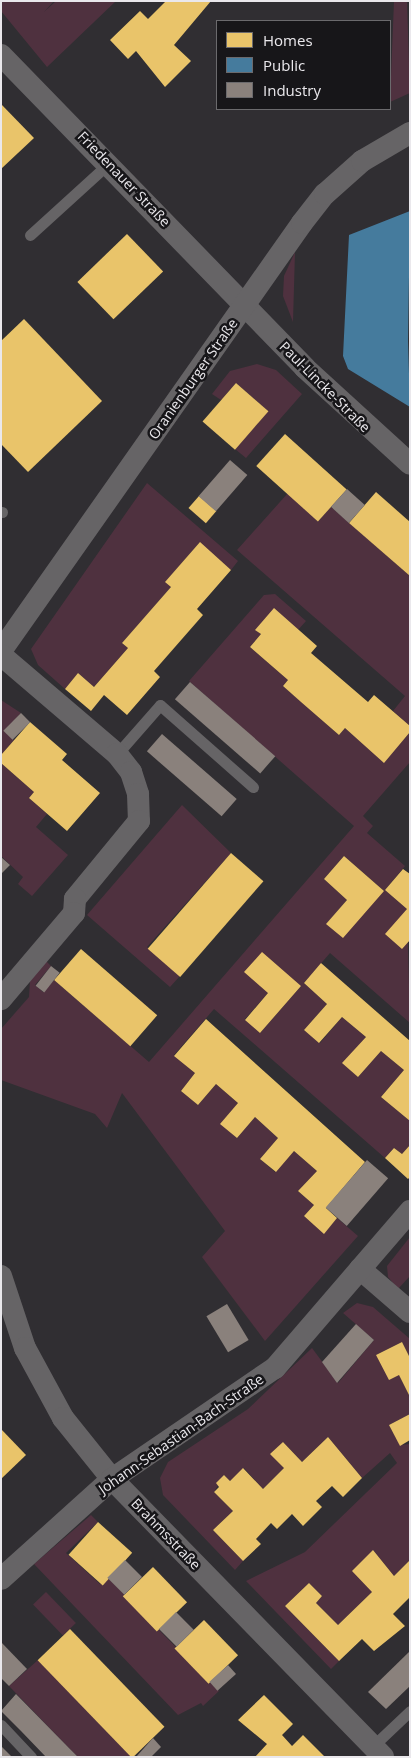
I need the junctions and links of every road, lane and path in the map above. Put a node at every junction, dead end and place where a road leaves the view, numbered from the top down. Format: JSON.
{"nodes":[{"id":1,"x":1,"y":55,"type":"edge"},
{"id":2,"x":410,"y":134,"type":"edge"},
{"id":3,"x":109,"y":163,"type":"junction"},
{"id":4,"x":30,"y":235,"type":"dead end"},
{"id":5,"x":244,"y":306,"type":"junction"},
{"id":6,"x":410,"y":464,"type":"edge"},
{"id":7,"x":1,"y":653,"type":"edge"},
{"id":8,"x":116,"y":754,"type":"junction"},
{"id":9,"x":252,"y":787,"type":"dead end"},
{"id":10,"x":1,"y":999,"type":"edge"},
{"id":11,"x":410,"y":1211,"type":"edge"},
{"id":12,"x":360,"y":1269,"type":"junction"},
{"id":13,"x":1,"y":1276,"type":"edge"},
{"id":14,"x":410,"y":1312,"type":"edge"},
{"id":15,"x":112,"y":1479,"type":"junction"},
{"id":16,"x":1,"y":1579,"type":"edge"},
{"id":17,"x":410,"y":1711,"type":"edge"},
{"id":18,"x":1,"y":1726,"type":"edge"},
{"id":19,"x":378,"y":1752,"type":"edge"},
{"id":20,"x":31,"y":1757,"type":"edge"}],
"edges":[{"from":1,"to":3,"type":"street","name":"Friedenauer Straße"},
{"from":2,"to":5,"type":"street","name":"Oranienburger Straße"},
{"from":3,"to":4,"type":"lane"},
{"from":3,"to":5,"type":"street","name":"Friedenauer Straße"},
{"from":5,"to":6,"type":"street","name":"Paul-Lincke-Straße"},
{"from":5,"to":7,"type":"street","name":"Oranienburger Straße"},
{"from":7,"to":8,"type":"street"},
{"from":8,"to":9,"type":"lane"},
{"from":8,"to":10,"type":"street"},
{"from":11,"to":12,"type":"street","name":"Johann-Sebastian-Bach-Straße"},
{"from":12,"to":14,"type":"street"},
{"from":12,"to":15,"type":"street","name":"Johann-Sebastian-Bach-Straße"},
{"from":13,"to":15,"type":"street","name":"Brahmsstraße"},
{"from":15,"to":16,"type":"street","name":"Johann-Sebastian-Bach-Straße"},
{"from":15,"to":19,"type":"street","name":"Brahmsstraße"},
{"from":17,"to":19,"type":"lane"},
{"from":18,"to":20,"type":"lane"}]}
